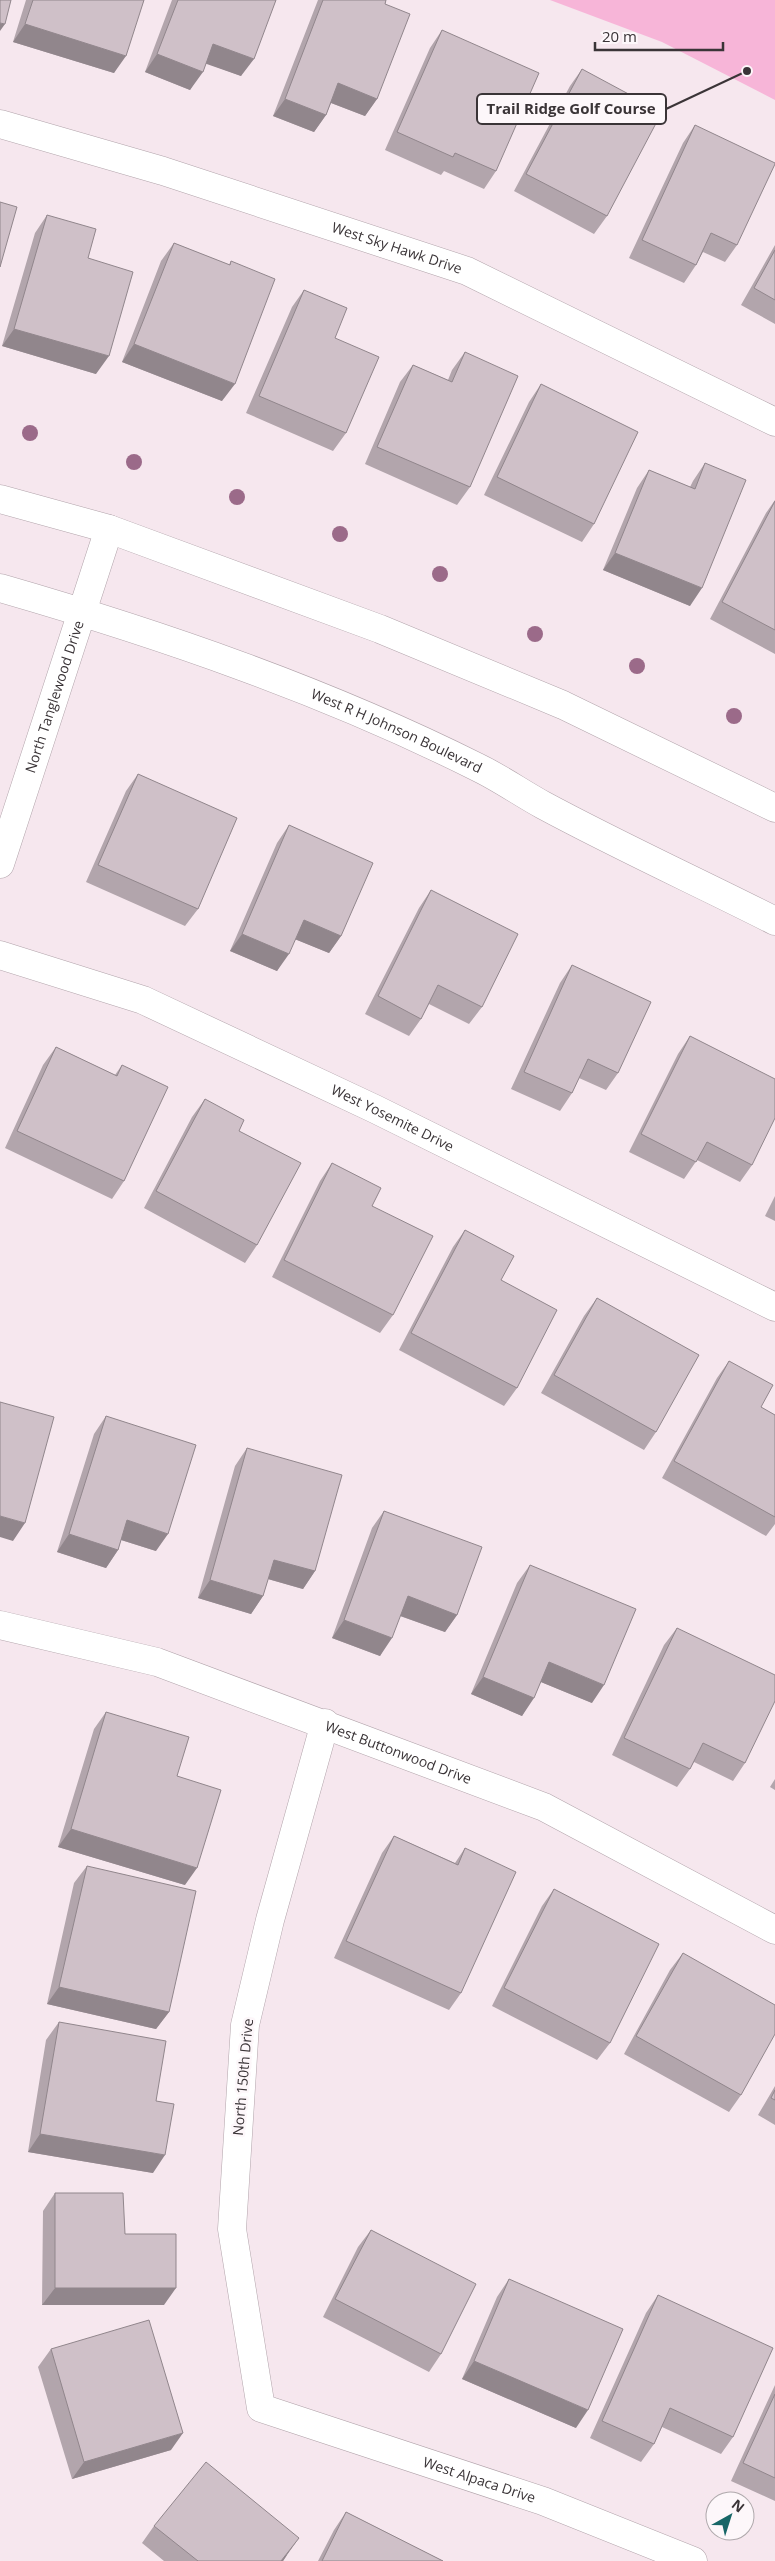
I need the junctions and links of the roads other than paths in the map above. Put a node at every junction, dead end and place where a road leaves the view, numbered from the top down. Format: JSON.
{"nodes":[{"id":1,"x":0,"y":124,"type":"edge"},
{"id":2,"x":775,"y":422,"type":"edge"},
{"id":3,"x":0,"y":499,"type":"edge"},
{"id":4,"x":109,"y":529,"type":"junction"},
{"id":5,"x":0,"y":588,"type":"edge"},
{"id":6,"x":84,"y":612,"type":"junction"},
{"id":7,"x":775,"y":808,"type":"edge"},
{"id":8,"x":0,"y":864,"type":"edge"},
{"id":9,"x":775,"y":921,"type":"edge"},
{"id":10,"x":0,"y":955,"type":"edge"},
{"id":11,"x":775,"y":1307,"type":"edge"},
{"id":12,"x":0,"y":1625,"type":"edge"},
{"id":13,"x":325,"y":1723,"type":"junction"},
{"id":14,"x":775,"y":1930,"type":"edge"},
{"id":15,"x":261,"y":2408,"type":"joint"},
{"id":16,"x":693,"y":2561,"type":"edge"}],
"edges":[{"from":1,"to":2,"type":"street","name":"West Sky Hawk Drive"},
{"from":3,"to":4,"type":"street"},
{"from":4,"to":6,"type":"street","name":"North Tanglewood Drive"},
{"from":4,"to":7,"type":"street"},
{"from":5,"to":6,"type":"street","name":"West R H Johnson Boulevard"},
{"from":6,"to":8,"type":"street","name":"North Tanglewood Drive"},
{"from":6,"to":9,"type":"street","name":"West R H Johnson Boulevard"},
{"from":10,"to":11,"type":"street","name":"West Yosemite Drive"},
{"from":12,"to":13,"type":"street","name":"West Buttonwood Drive"},
{"from":13,"to":14,"type":"street","name":"West Buttonwood Drive"},
{"from":13,"to":15,"type":"street","name":"North 150th Drive"},
{"from":15,"to":16,"type":"street","name":"West Alpaca Drive"}]}
